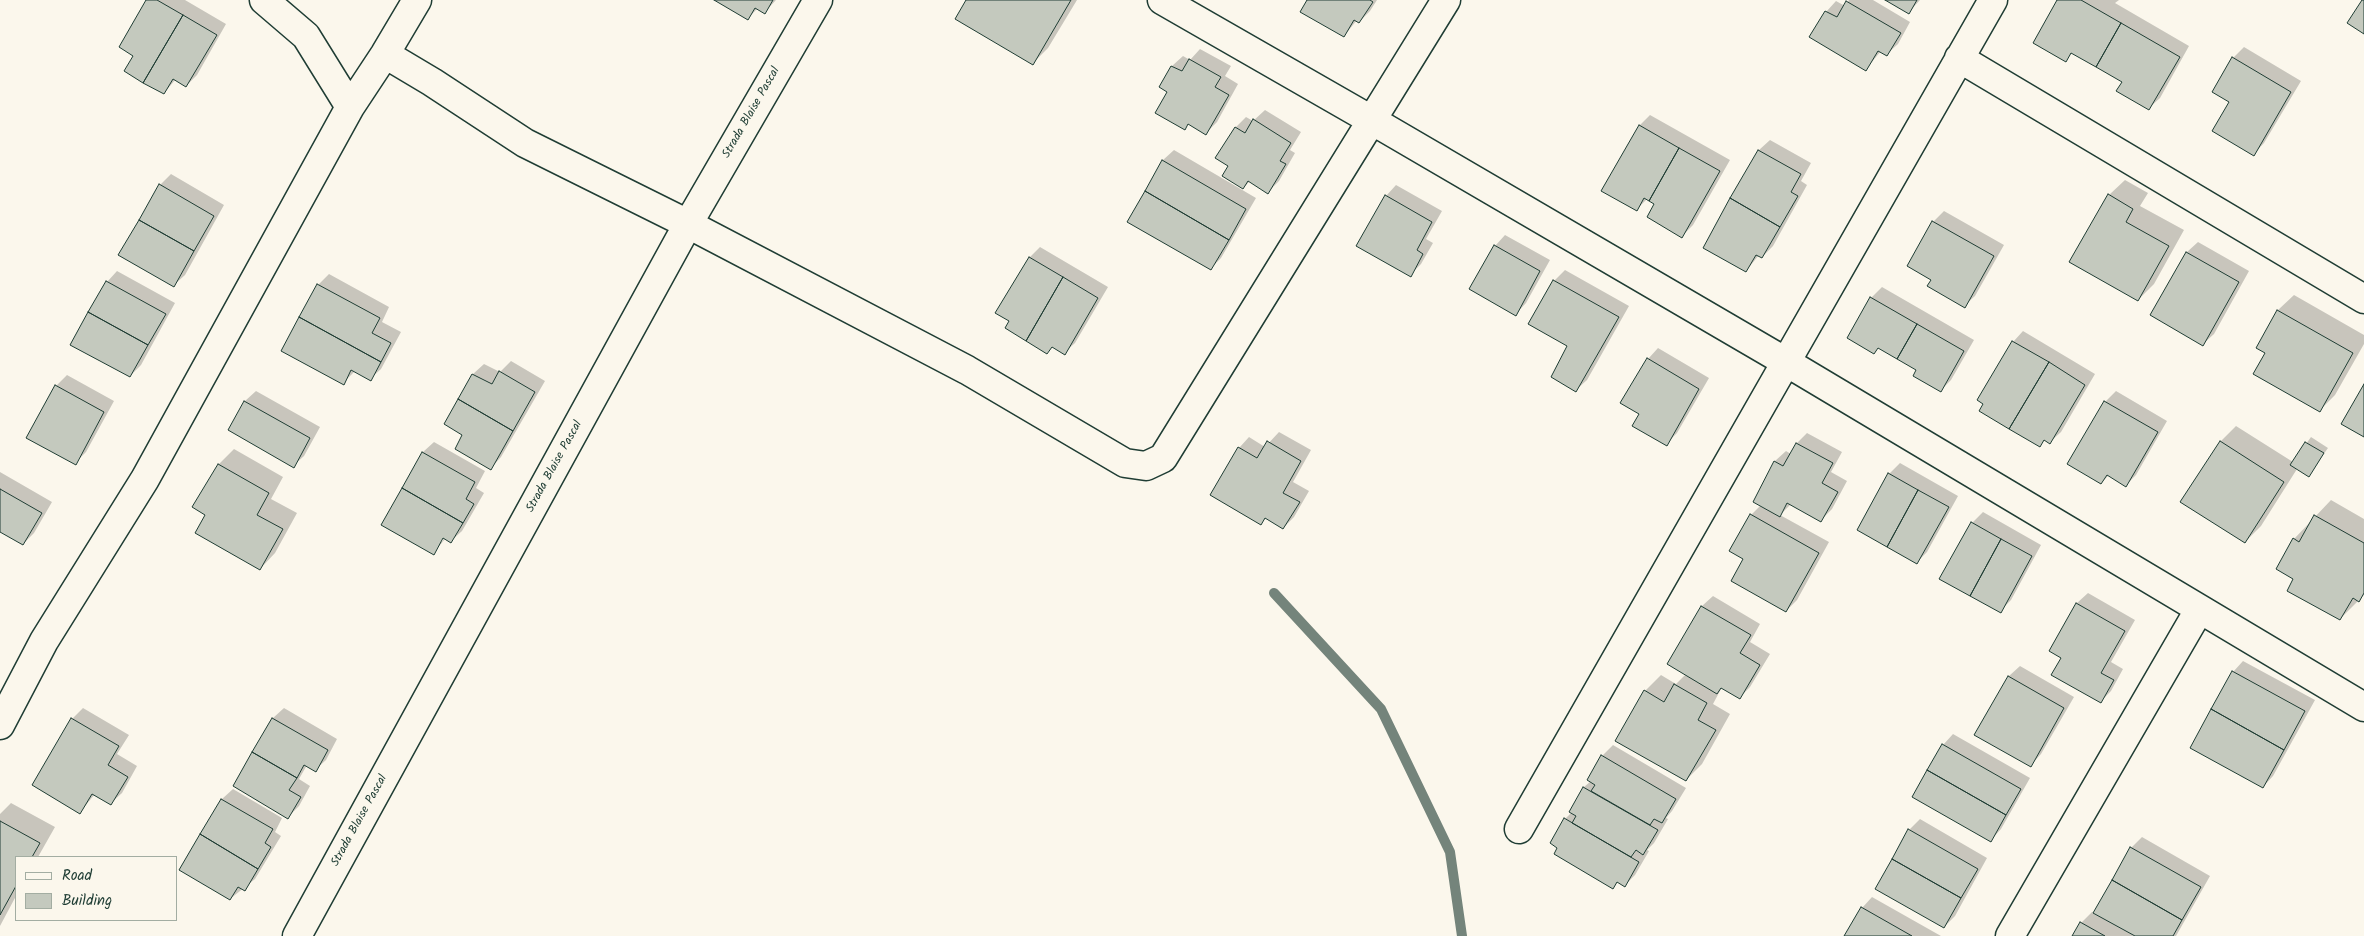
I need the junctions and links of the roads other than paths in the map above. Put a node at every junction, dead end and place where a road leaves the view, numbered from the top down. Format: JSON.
{"nodes":[{"id":1,"x":264,"y":0,"type":"edge"},
{"id":2,"x":417,"y":0,"type":"edge"},
{"id":3,"x":818,"y":0,"type":"edge"},
{"id":4,"x":1162,"y":0,"type":"edge"},
{"id":5,"x":1446,"y":0,"type":"edge"},
{"id":6,"x":1994,"y":0,"type":"edge"},
{"id":7,"x":386,"y":54,"type":"junction"},
{"id":8,"x":1959,"y":58,"type":"junction"},
{"id":9,"x":350,"y":107,"type":"junction"},
{"id":10,"x":1373,"y":121,"type":"junction"},
{"id":11,"x":688,"y":224,"type":"junction"},
{"id":12,"x":2364,"y":299,"type":"edge"},
{"id":13,"x":1786,"y":362,"type":"junction"},
{"id":14,"x":2199,"y":610,"type":"junction"},
{"id":15,"x":2364,"y":707,"type":"edge"},
{"id":16,"x":0,"y":725,"type":"edge"},
{"id":17,"x":1519,"y":829,"type":"dead end"},
{"id":18,"x":297,"y":936,"type":"edge"},
{"id":19,"x":2010,"y":936,"type":"edge"}],
"edges":[{"from":1,"to":9,"type":"street"},
{"from":2,"to":7,"type":"street"},
{"from":3,"to":11,"type":"street","name":"Strada Blaise Pascal"},
{"from":4,"to":10,"type":"street"},
{"from":5,"to":10,"type":"street"},
{"from":6,"to":8,"type":"street"},
{"from":7,"to":9,"type":"street"},
{"from":7,"to":11,"type":"street"},
{"from":8,"to":12,"type":"street"},
{"from":8,"to":13,"type":"street"},
{"from":9,"to":16,"type":"street"},
{"from":10,"to":11,"type":"street"},
{"from":10,"to":13,"type":"street"},
{"from":11,"to":18,"type":"street","name":"Strada Blaise Pascal"},
{"from":13,"to":14,"type":"street"},
{"from":13,"to":17,"type":"street"},
{"from":14,"to":15,"type":"street"},
{"from":14,"to":19,"type":"street"}]}
